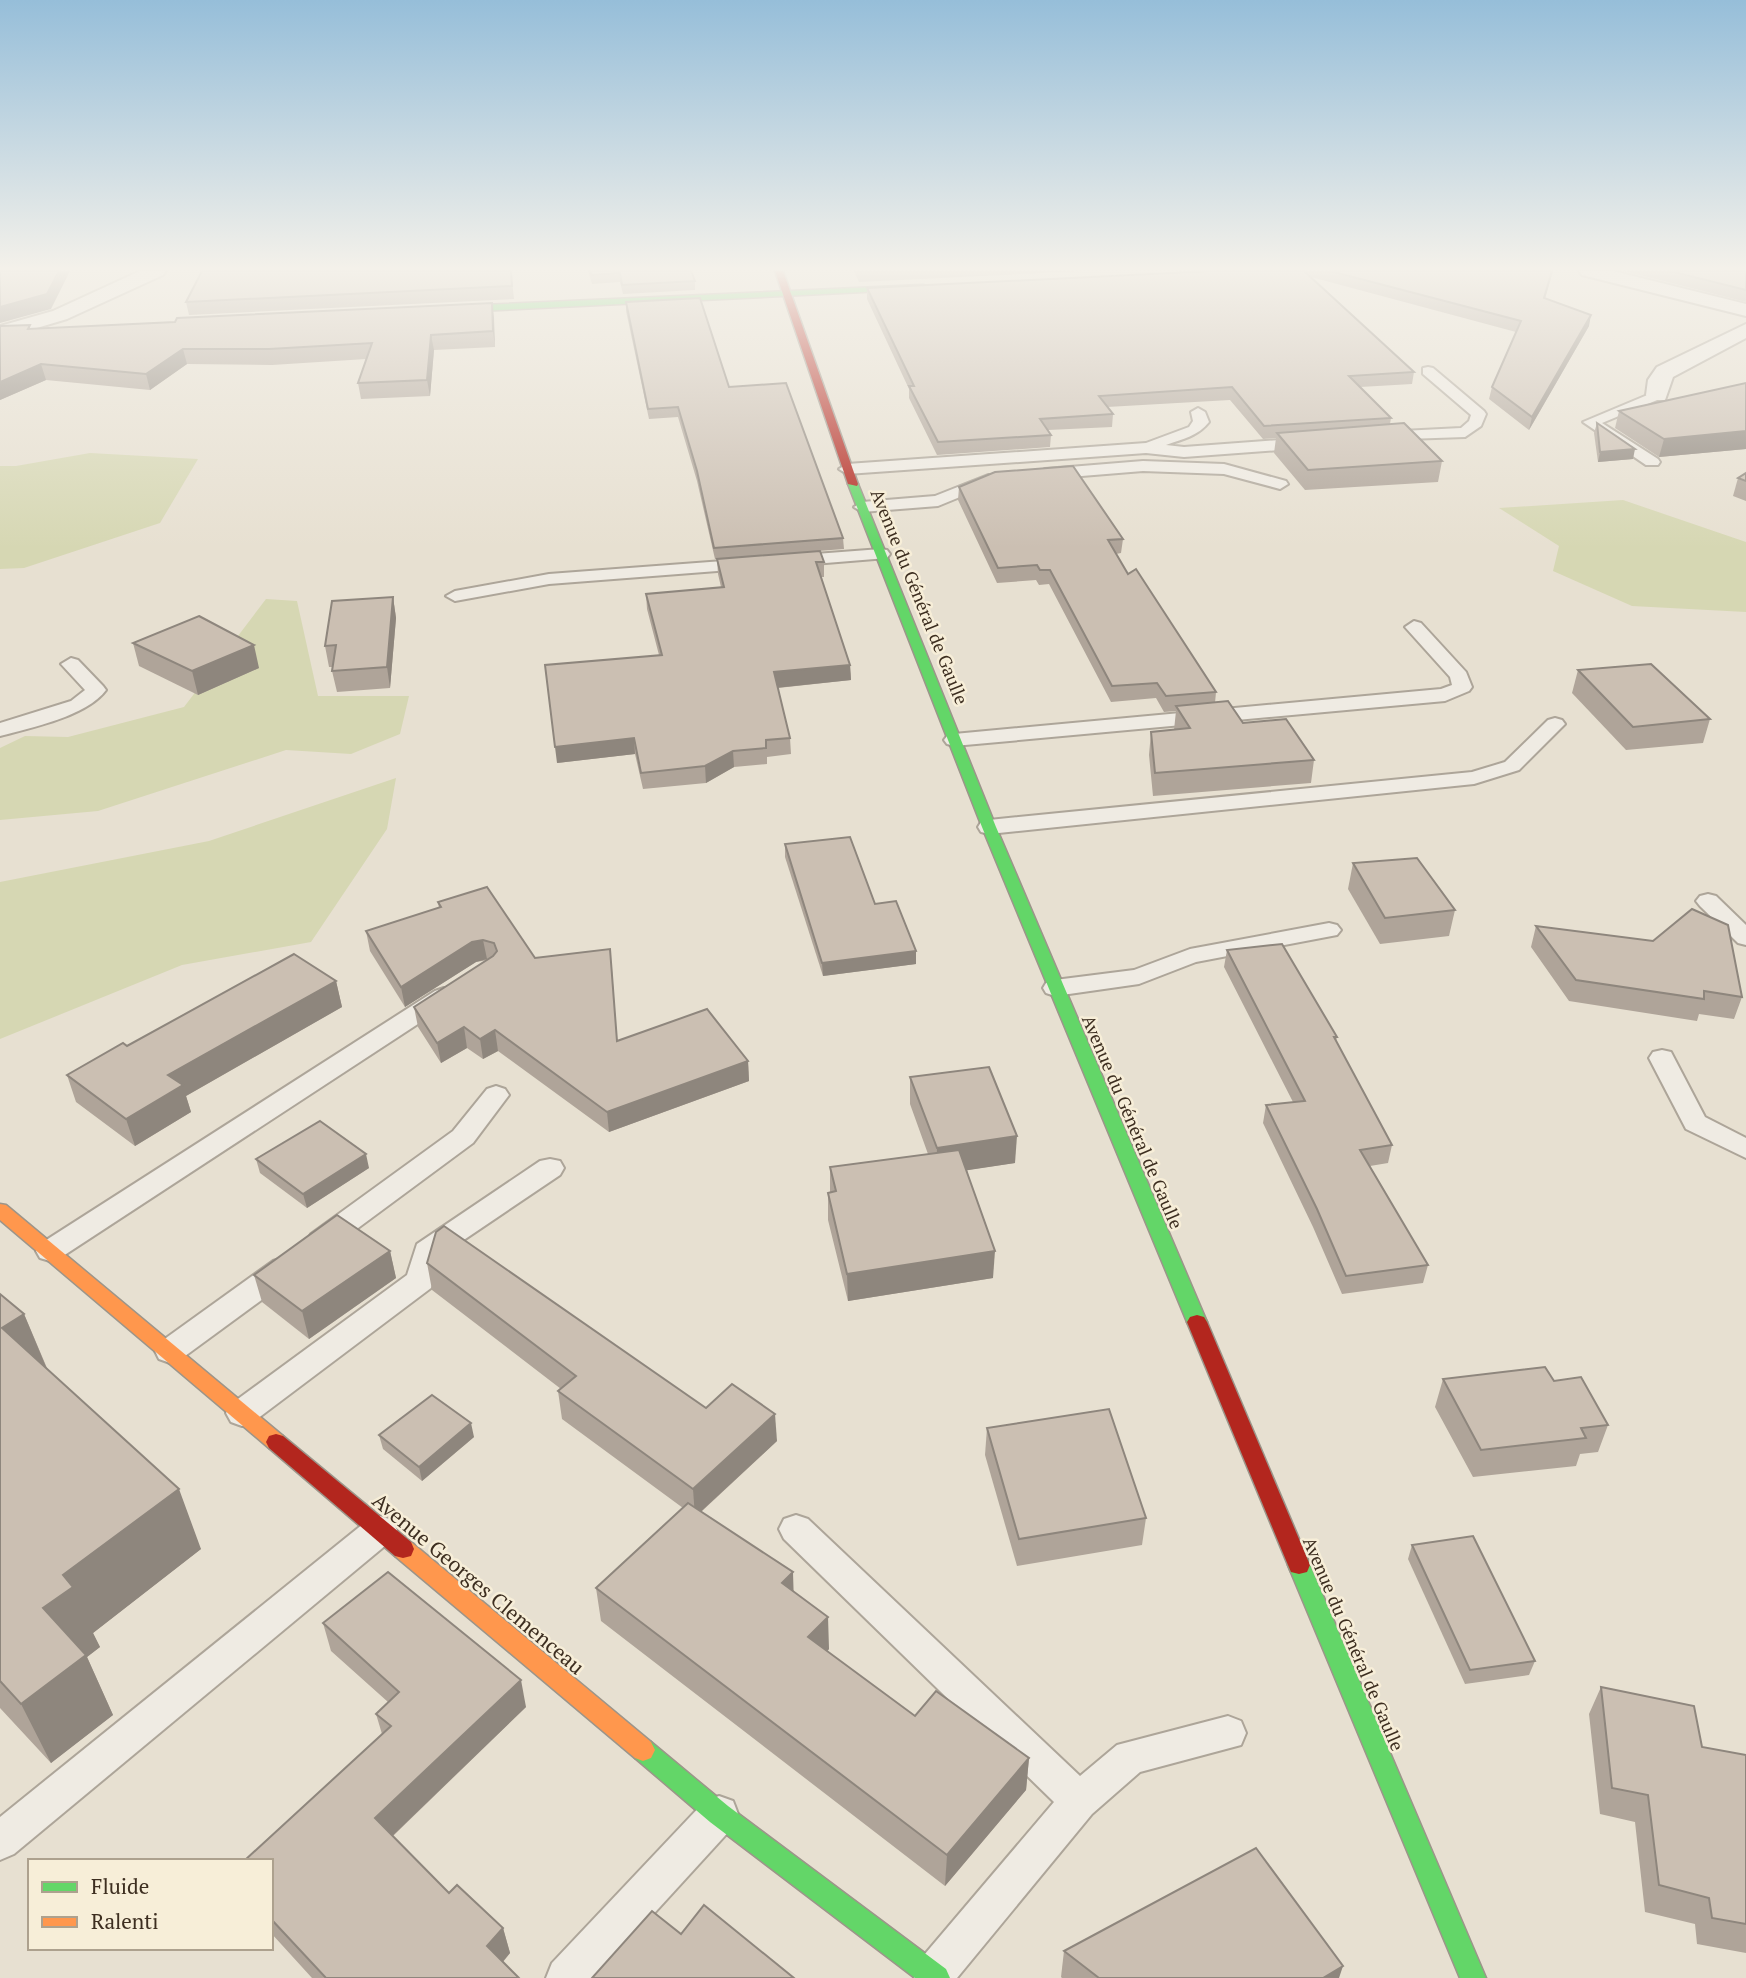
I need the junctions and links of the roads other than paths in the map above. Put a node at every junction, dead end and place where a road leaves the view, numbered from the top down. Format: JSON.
{"nodes":[{"id":1,"x":812,"y":363,"type":"edge"},
{"id":2,"x":1682,"y":363,"type":"edge"},
{"id":3,"x":1428,"y":370,"type":"dead end"},
{"id":4,"x":1657,"y":395,"type":"joint"},
{"id":5,"x":1198,"y":412,"type":"dead end"},
{"id":6,"x":1371,"y":438,"type":"edge"},
{"id":7,"x":1318,"y":442,"type":"edge"},
{"id":8,"x":1146,"y":448,"type":"junction"},
{"id":9,"x":1652,"y":462,"type":"dead end"},
{"id":10,"x":847,"y":469,"type":"junction"},
{"id":11,"x":1033,"y":475,"type":"edge"},
{"id":12,"x":1005,"y":477,"type":"edge"},
{"id":13,"x":1280,"y":484,"type":"dead end"},
{"id":14,"x":862,"y":507,"type":"junction"},
{"id":15,"x":881,"y":554,"type":"junction"},
{"id":16,"x":455,"y":596,"type":"dead end"},
{"id":17,"x":1414,"y":627,"type":"dead end"},
{"id":18,"x":71,"y":664,"type":"dead end"},
{"id":19,"x":1555,"y":724,"type":"dead end"},
{"id":20,"x":0,"y":730,"type":"edge"},
{"id":21,"x":954,"y":740,"type":"junction"},
{"id":22,"x":989,"y":827,"type":"junction"},
{"id":23,"x":1708,"y":901,"type":"dead end"},
{"id":24,"x":1329,"y":930,"type":"dead end"},
{"id":25,"x":1746,"y":938,"type":"edge"},
{"id":26,"x":463,"y":984,"type":"edge"},
{"id":27,"x":1055,"y":989,"type":"junction"},
{"id":28,"x":1662,"y":1058,"type":"dead end"},
{"id":29,"x":496,"y":1095,"type":"dead end"},
{"id":30,"x":1746,"y":1149,"type":"edge"},
{"id":31,"x":550,"y":1168,"type":"dead end"},
{"id":32,"x":0,"y":1210,"type":"edge"},
{"id":33,"x":50,"y":1251,"type":"junction"},
{"id":34,"x":170,"y":1351,"type":"junction"},
{"id":35,"x":242,"y":1413,"type":"junction"},
{"id":36,"x":796,"y":1529,"type":"dead end"},
{"id":37,"x":380,"y":1530,"type":"junction"},
{"id":38,"x":1228,"y":1733,"type":"dead end"},
{"id":39,"x":1079,"y":1801,"type":"junction"},
{"id":40,"x":719,"y":1814,"type":"junction"},
{"id":41,"x":0,"y":1841,"type":"edge"},
{"id":42,"x":935,"y":1976,"type":"edge"},
{"id":43,"x":568,"y":1978,"type":"edge"},
{"id":44,"x":1473,"y":1978,"type":"edge"}],
"edges":[{"from":1,"to":10,"type":"street","name":"Avenue du Général de Gaulle"},
{"from":2,"to":4,"type":"street"},
{"from":3,"to":6,"type":"lane"},
{"from":4,"to":9,"type":"lane"},
{"from":5,"to":8,"type":"lane"},
{"from":7,"to":8,"type":"lane"},
{"from":8,"to":10,"type":"lane"},
{"from":10,"to":14,"type":"street","name":"Avenue du Général de Gaulle"},
{"from":11,"to":13,"type":"lane"},
{"from":12,"to":14,"type":"lane"},
{"from":14,"to":15,"type":"street","name":"Avenue du Général de Gaulle"},
{"from":15,"to":16,"type":"lane"},
{"from":15,"to":21,"type":"street","name":"Avenue du Général de Gaulle"},
{"from":17,"to":21,"type":"lane"},
{"from":18,"to":20,"type":"lane"},
{"from":19,"to":22,"type":"lane"},
{"from":21,"to":22,"type":"street","name":"Avenue du Général de Gaulle"},
{"from":22,"to":27,"type":"street","name":"Avenue du Général de Gaulle"},
{"from":23,"to":25,"type":"lane"},
{"from":24,"to":27,"type":"lane"},
{"from":26,"to":33,"type":"lane"},
{"from":27,"to":44,"type":"street","name":"Avenue du Général de Gaulle"},
{"from":28,"to":30,"type":"lane"},
{"from":29,"to":34,"type":"lane"},
{"from":31,"to":35,"type":"lane"},
{"from":32,"to":33,"type":"street","name":"Avenue Georges Clemenceau"},
{"from":33,"to":34,"type":"street","name":"Avenue Georges Clemenceau"},
{"from":34,"to":35,"type":"street","name":"Avenue Georges Clemenceau"},
{"from":35,"to":37,"type":"street","name":"Avenue Georges Clemenceau"},
{"from":36,"to":39,"type":"lane"},
{"from":37,"to":40,"type":"street","name":"Avenue Georges Clemenceau"},
{"from":37,"to":41,"type":"lane"},
{"from":38,"to":39,"type":"lane"},
{"from":39,"to":42,"type":"lane"},
{"from":40,"to":42,"type":"street","name":"Avenue Georges Clemenceau"},
{"from":40,"to":43,"type":"lane"}]}
